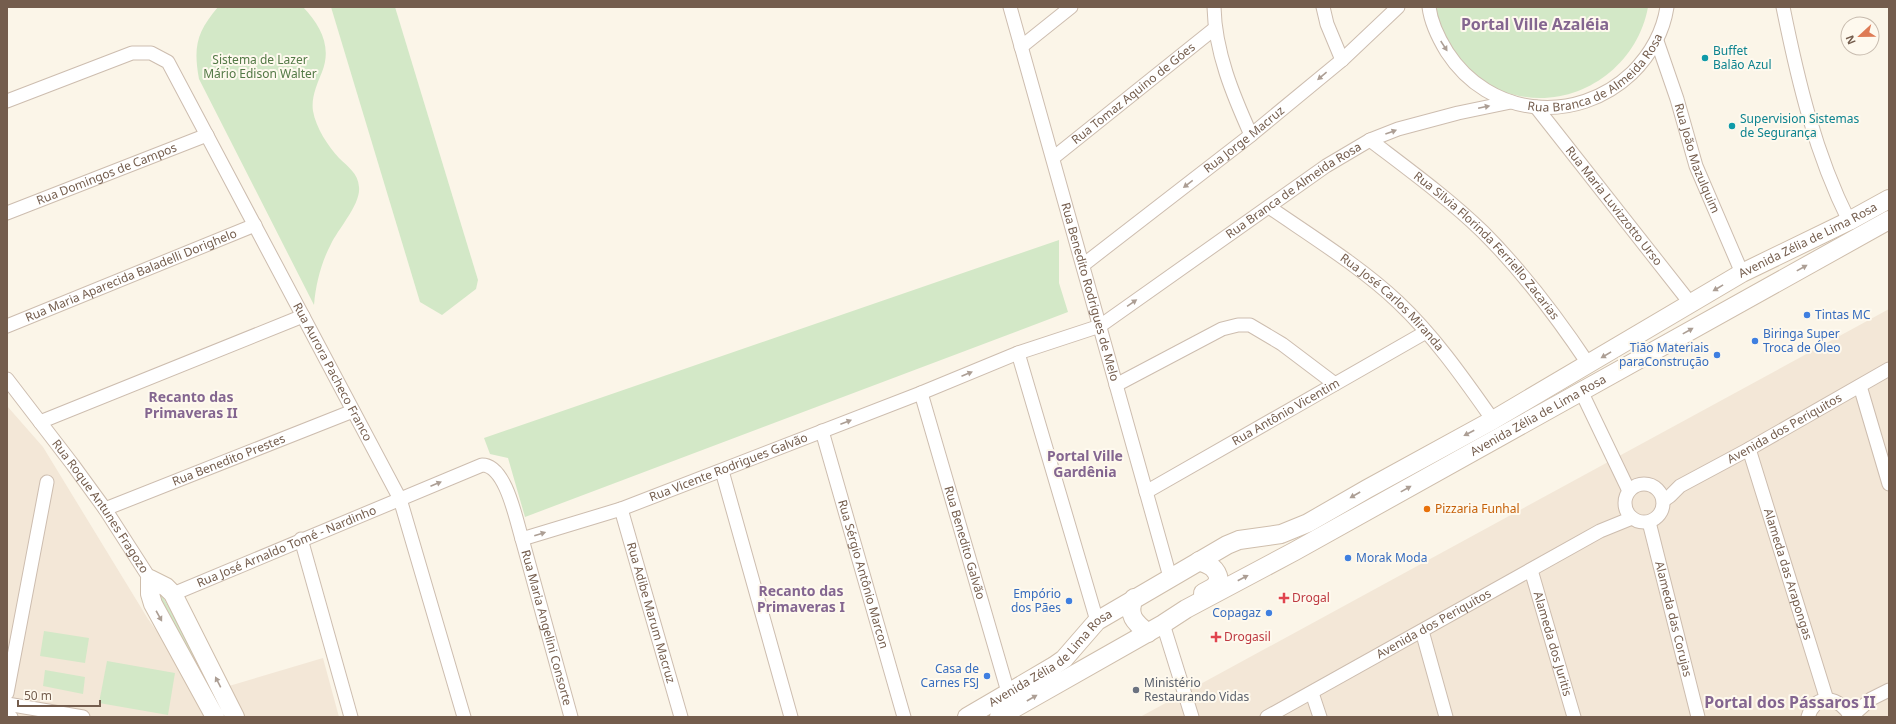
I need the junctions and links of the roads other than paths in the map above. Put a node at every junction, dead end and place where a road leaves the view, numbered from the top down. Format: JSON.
{"nodes":[{"id":1,"x":1010,"y":7,"type":"edge"},
{"id":2,"x":1071,"y":7,"type":"edge"},
{"id":3,"x":1214,"y":7,"type":"edge"},
{"id":4,"x":1323,"y":7,"type":"edge"},
{"id":5,"x":1398,"y":7,"type":"edge"},
{"id":6,"x":1677,"y":7,"type":"edge"},
{"id":7,"x":1783,"y":7,"type":"edge"},
{"id":8,"x":1429,"y":9,"type":"edge"},
{"id":9,"x":1666,"y":12,"type":"edge"},
{"id":10,"x":1214,"y":29,"type":"junction"},
{"id":11,"x":1657,"y":41,"type":"junction"},
{"id":12,"x":1021,"y":47,"type":"junction"},
{"id":13,"x":1342,"y":60,"type":"junction"},
{"id":14,"x":7,"y":101,"type":"edge"},
{"id":15,"x":1511,"y":102,"type":"junction"},
{"id":16,"x":1536,"y":107,"type":"junction"},
{"id":17,"x":207,"y":135,"type":"junction"},
{"id":18,"x":1251,"y":135,"type":"junction"},
{"id":19,"x":1370,"y":140,"type":"junction"},
{"id":20,"x":1053,"y":158,"type":"junction"},
{"id":21,"x":1889,"y":199,"type":"edge"},
{"id":22,"x":1269,"y":207,"type":"junction"},
{"id":23,"x":7,"y":213,"type":"edge"},
{"id":24,"x":1889,"y":220,"type":"edge"},
{"id":25,"x":1849,"y":221,"type":"junction"},
{"id":26,"x":255,"y":225,"type":"junction"},
{"id":27,"x":1083,"y":266,"type":"junction"},
{"id":28,"x":1742,"y":273,"type":"junction"},
{"id":29,"x":1691,"y":304,"type":"junction"},
{"id":30,"x":303,"y":316,"type":"junction"},
{"id":31,"x":7,"y":326,"type":"edge"},
{"id":32,"x":1100,"y":326,"type":"junction"},
{"id":33,"x":1426,"y":332,"type":"junction"},
{"id":34,"x":1018,"y":353,"type":"junction"},
{"id":35,"x":1589,"y":365,"type":"junction"},
{"id":36,"x":1889,"y":369,"type":"edge"},
{"id":37,"x":7,"y":379,"type":"edge"},
{"id":38,"x":1335,"y":384,"type":"junction"},
{"id":39,"x":1116,"y":385,"type":"junction"},
{"id":40,"x":1860,"y":386,"type":"junction"},
{"id":41,"x":1581,"y":392,"type":"junction"},
{"id":42,"x":921,"y":393,"type":"junction"},
{"id":43,"x":353,"y":411,"type":"junction"},
{"id":44,"x":1493,"y":420,"type":"junction"},
{"id":45,"x":40,"y":422,"type":"junction"},
{"id":46,"x":822,"y":431,"type":"junction"},
{"id":47,"x":1749,"y":449,"type":"junction"},
{"id":48,"x":722,"y":471,"type":"junction"},
{"id":49,"x":47,"y":482,"type":"dead end"},
{"id":50,"x":1889,"y":484,"type":"edge"},
{"id":51,"x":1629,"y":491,"type":"junction"},
{"id":52,"x":1146,"y":492,"type":"junction"},
{"id":53,"x":1661,"y":496,"type":"junction"},
{"id":54,"x":400,"y":499,"type":"junction"},
{"id":55,"x":1625,"y":505,"type":"junction"},
{"id":56,"x":621,"y":509,"type":"junction"},
{"id":57,"x":105,"y":510,"type":"junction"},
{"id":58,"x":1632,"y":518,"type":"junction"},
{"id":59,"x":1649,"y":522,"type":"junction"},
{"id":60,"x":1600,"y":531,"type":"junction"},
{"id":61,"x":301,"y":539,"type":"junction"},
{"id":62,"x":522,"y":539,"type":"junction"},
{"id":63,"x":1199,"y":561,"type":"junction"},
{"id":64,"x":1531,"y":570,"type":"junction"},
{"id":65,"x":1170,"y":577,"type":"junction"},
{"id":66,"x":150,"y":579,"type":"junction"},
{"id":67,"x":173,"y":594,"type":"junction"},
{"id":68,"x":1134,"y":598,"type":"junction"},
{"id":69,"x":1186,"y":609,"type":"junction"},
{"id":70,"x":1097,"y":621,"type":"junction"},
{"id":71,"x":1156,"y":628,"type":"junction"},
{"id":72,"x":1422,"y":630,"type":"junction"},
{"id":73,"x":1889,"y":690,"type":"edge"},
{"id":74,"x":1008,"y":692,"type":"junction"},
{"id":75,"x":7,"y":693,"type":"edge"},
{"id":76,"x":1312,"y":693,"type":"junction"},
{"id":77,"x":1871,"y":699,"type":"junction"},
{"id":78,"x":1827,"y":700,"type":"junction"},
{"id":79,"x":7,"y":704,"type":"edge"},
{"id":80,"x":1843,"y":705,"type":"junction"},
{"id":81,"x":7,"y":716,"type":"edge"},
{"id":82,"x":11,"y":717,"type":"edge"},
{"id":83,"x":83,"y":717,"type":"edge"},
{"id":84,"x":215,"y":717,"type":"edge"},
{"id":85,"x":235,"y":717,"type":"edge"},
{"id":86,"x":351,"y":717,"type":"edge"},
{"id":87,"x":464,"y":717,"type":"edge"},
{"id":88,"x":571,"y":717,"type":"edge"},
{"id":89,"x":681,"y":717,"type":"edge"},
{"id":90,"x":791,"y":717,"type":"edge"},
{"id":91,"x":904,"y":717,"type":"edge"},
{"id":92,"x":966,"y":717,"type":"edge"},
{"id":93,"x":999,"y":717,"type":"edge"},
{"id":94,"x":1192,"y":717,"type":"edge"},
{"id":95,"x":1267,"y":717,"type":"edge"},
{"id":96,"x":1320,"y":717,"type":"edge"},
{"id":97,"x":1446,"y":717,"type":"edge"},
{"id":98,"x":1574,"y":717,"type":"edge"},
{"id":99,"x":1698,"y":717,"type":"edge"},
{"id":100,"x":1808,"y":717,"type":"edge"},
{"id":101,"x":1851,"y":717,"type":"edge"}],
"edges":[{"from":1,"to":12,"type":"street","name":"Rua Benedito Rodrigues de Melo"},
{"from":2,"to":12,"type":"street"},
{"from":3,"to":10,"type":"street"},
{"from":4,"to":13,"type":"street"},
{"from":5,"to":13,"type":"street","name":"Rua Jorge Macruz"},
{"from":6,"to":9,"type":"street","name":"Rua Branca de Almeida Rosa"},
{"from":7,"to":25,"type":"street"},
{"from":8,"to":15,"type":"street","name":"Rua Branca de Almeida Rosa","one_way":true},
{"from":9,"to":11,"type":"street","name":"Rua Branca de Almeida Rosa"},
{"from":10,"to":18,"type":"street"},
{"from":10,"to":20,"type":"street","name":"Rua Tomaz Aquino de Góes"},
{"from":11,"to":16,"type":"street","name":"Rua Branca de Almeida Rosa"},
{"from":11,"to":28,"type":"street","name":"Rua João Mazulquim"},
{"from":12,"to":20,"type":"street","name":"Rua Benedito Rodrigues de Melo"},
{"from":13,"to":18,"type":"street","name":"Rua Jorge Macruz","one_way":true},
{"from":14,"to":17,"type":"street","name":"Rua Aurora Pacheco Franco"},
{"from":15,"to":16,"type":"street","name":"Rua Branca de Almeida Rosa"},
{"from":19,"to":15,"type":"street","name":"Rua Branca de Almeida Rosa","one_way":true},
{"from":16,"to":29,"type":"street","name":"Rua Maria Luvizzotto Urso"},
{"from":17,"to":23,"type":"street","name":"Rua Domingos de Campos"},
{"from":17,"to":26,"type":"street","name":"Rua Aurora Pacheco Franco"},
{"from":18,"to":27,"type":"street","name":"Rua Jorge Macruz","one_way":true},
{"from":19,"to":22,"type":"street","name":"Rua Branca de Almeida Rosa"},
{"from":19,"to":35,"type":"street","name":"Rua Silvia Florinda Ferriello Zacarias"},
{"from":20,"to":27,"type":"street","name":"Rua Benedito Rodrigues de Melo"},
{"from":21,"to":25,"type":"main road","name":"Avenida Zélia de Lima Rosa"},
{"from":32,"to":22,"type":"street","name":"Rua Branca de Almeida Rosa","one_way":true},
{"from":22,"to":33,"type":"street","name":"Rua José Carlos Miranda"},
{"from":41,"to":24,"type":"main road","name":"Avenida Zélia de Lima Rosa","one_way":true},
{"from":25,"to":28,"type":"main road","name":"Avenida Zélia de Lima Rosa"},
{"from":26,"to":30,"type":"street","name":"Rua Aurora Pacheco Franco"},
{"from":26,"to":31,"type":"street","name":"Rua Maria Aparecida Baladelli Dorighelo"},
{"from":27,"to":32,"type":"street","name":"Rua Benedito Rodrigues de Melo"},
{"from":28,"to":29,"type":"main road","name":"Avenida Zélia de Lima Rosa","one_way":true},
{"from":29,"to":35,"type":"main road","name":"Avenida Zélia de Lima Rosa","one_way":true},
{"from":30,"to":43,"type":"street","name":"Rua Aurora Pacheco Franco"},
{"from":30,"to":45,"type":"street"},
{"from":32,"to":34,"type":"street","name":"Rua Vicente Rodrigues Galvão"},
{"from":32,"to":39,"type":"street","name":"Rua Benedito Rodrigues de Melo"},
{"from":33,"to":38,"type":"street","name":"Rua Antônio Vicentim"},
{"from":33,"to":44,"type":"street","name":"Rua José Carlos Miranda"},
{"from":42,"to":34,"type":"street","name":"Rua Vicente Rodrigues Galvão","one_way":true},
{"from":34,"to":70,"type":"street"},
{"from":35,"to":44,"type":"main road","name":"Avenida Zélia de Lima Rosa"},
{"from":36,"to":40,"type":"street","name":"Avenida dos Periquitos"},
{"from":37,"to":45,"type":"street","name":"Rua Roque Antunes Fragozo"},
{"from":38,"to":39,"type":"street"},
{"from":38,"to":52,"type":"street","name":"Rua Antônio Vicentim"},
{"from":39,"to":52,"type":"street","name":"Rua Benedito Rodrigues de Melo"},
{"from":40,"to":47,"type":"street","name":"Avenida dos Periquitos"},
{"from":40,"to":50,"type":"street"},
{"from":41,"to":51,"type":"street"},
{"from":69,"to":41,"type":"main road","name":"Avenida Zélia de Lima Rosa","one_way":true},
{"from":46,"to":42,"type":"street","name":"Rua Vicente Rodrigues Galvão","one_way":true},
{"from":42,"to":74,"type":"street","name":"Rua Benedito Galvão"},
{"from":43,"to":54,"type":"street","name":"Rua Aurora Pacheco Franco"},
{"from":43,"to":57,"type":"street","name":"Rua Benedito Prestes"},
{"from":44,"to":63,"type":"main road","name":"Avenida Zélia de Lima Rosa","one_way":true},
{"from":45,"to":57,"type":"street","name":"Rua Roque Antunes Fragozo"},
{"from":46,"to":48,"type":"street","name":"Rua Vicente Rodrigues Galvão"},
{"from":46,"to":91,"type":"street","name":"Rua Sérgio Antônio Marcon"},
{"from":47,"to":53,"type":"street","name":"Avenida dos Periquitos"},
{"from":47,"to":78,"type":"street","name":"Alameda das Arapongas"},
{"from":48,"to":56,"type":"street","name":"Rua Vicente Rodrigues Galvão"},
{"from":48,"to":90,"type":"street"},
{"from":49,"to":75,"type":"street"},
{"from":51,"to":53,"type":"street"},
{"from":51,"to":55,"type":"street"},
{"from":52,"to":65,"type":"street","name":"Rua Benedito Rodrigues de Melo"},
{"from":53,"to":59,"type":"street"},
{"from":54,"to":61,"type":"street","name":"Rua José Arnaldo Tomé - Nardinho"},
{"from":54,"to":62,"type":"street","one_way":true},
{"from":54,"to":87,"type":"street","name":"Rua Aurora Pacheco Franco"},
{"from":55,"to":58,"type":"street"},
{"from":55,"to":60,"type":"street"},
{"from":62,"to":56,"type":"street","name":"Rua Vicente Rodrigues Galvão","one_way":true},
{"from":56,"to":89,"type":"street","name":"Rua Adibe Marum Macruz"},
{"from":57,"to":66,"type":"street","name":"Rua Roque Antunes Fragozo"},
{"from":58,"to":59,"type":"street"},
{"from":58,"to":60,"type":"street"},
{"from":59,"to":99,"type":"street","name":"Alameda das Corujas"},
{"from":60,"to":64,"type":"street","name":"Avenida dos Periquitos"},
{"from":61,"to":67,"type":"street","name":"Rua José Arnaldo Tomé - Nardinho"},
{"from":61,"to":86,"type":"street"},
{"from":62,"to":88,"type":"street","name":"Rua Maria Angelini Consorte"},
{"from":63,"to":65,"type":"main road","name":"Avenida Zélia de Lima Rosa"},
{"from":63,"to":69,"type":"main road","name":"Avenida Zélia de Lima Rosa"},
{"from":64,"to":72,"type":"street","name":"Avenida dos Periquitos"},
{"from":64,"to":98,"type":"street","name":"Alameda dos Juritis"},
{"from":65,"to":68,"type":"main road","name":"Avenida Zélia de Lima Rosa"},
{"from":66,"to":67,"type":"main road","name":"Rua Roque Antunes Fragozo"},
{"from":66,"to":84,"type":"main road","one_way":true},
{"from":85,"to":67,"type":"main road","name":"Rua Roque Antunes Fragozo","one_way":true},
{"from":68,"to":70,"type":"main road","name":"Avenida Zélia de Lima Rosa"},
{"from":68,"to":71,"type":"main road","name":"Avenida Zélia de Lima Rosa"},
{"from":69,"to":71,"type":"main road","name":"Avenida Zélia de Lima Rosa"},
{"from":70,"to":74,"type":"main road","name":"Avenida Zélia de Lima Rosa"},
{"from":93,"to":71,"type":"main road","name":"Avenida Zélia de Lima Rosa","one_way":true},
{"from":71,"to":94,"type":"street"},
{"from":72,"to":76,"type":"street","name":"Avenida dos Periquitos"},
{"from":72,"to":97,"type":"street"},
{"from":73,"to":77,"type":"street"},
{"from":74,"to":92,"type":"main road","name":"Avenida Zélia de Lima Rosa"},
{"from":76,"to":95,"type":"street","name":"Avenida dos Periquitos"},
{"from":76,"to":96,"type":"street"},
{"from":77,"to":80,"type":"street"},
{"from":77,"to":101,"type":"street"},
{"from":78,"to":80,"type":"street"},
{"from":78,"to":100,"type":"street"},
{"from":79,"to":83,"type":"street"},
{"from":80,"to":101,"type":"street"},
{"from":81,"to":82,"type":"street"}]}
